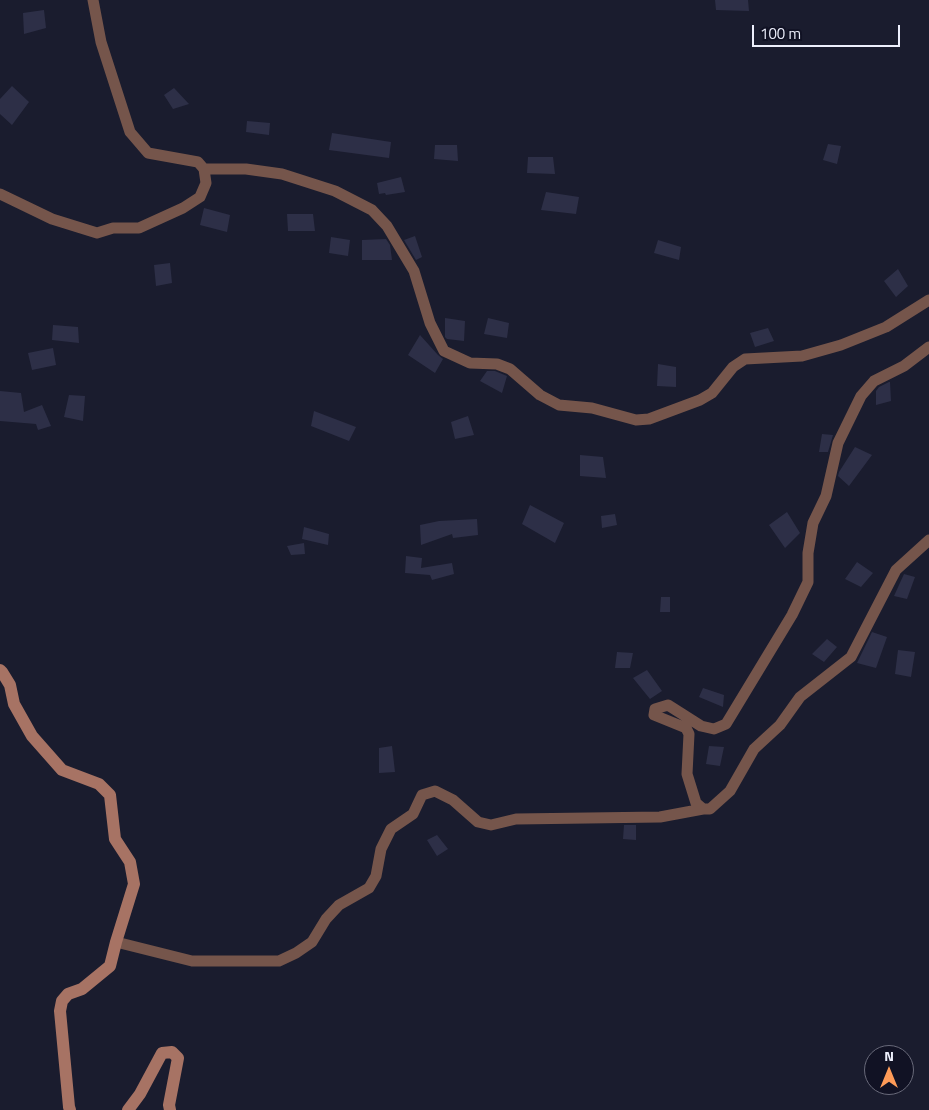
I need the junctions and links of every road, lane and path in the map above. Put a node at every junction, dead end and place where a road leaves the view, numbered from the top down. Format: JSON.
{"nodes":[{"id":1,"x":93,"y":0,"type":"edge"},
{"id":2,"x":204,"y":169,"type":"junction"},
{"id":3,"x":0,"y":194,"type":"edge"},
{"id":4,"x":929,"y":300,"type":"edge"},
{"id":5,"x":929,"y":347,"type":"edge"},
{"id":6,"x":929,"y":540,"type":"edge"},
{"id":7,"x":0,"y":670,"type":"edge"},
{"id":8,"x":703,"y":809,"type":"junction"},
{"id":9,"x":116,"y":942,"type":"junction"},
{"id":10,"x":70,"y":1110,"type":"edge"},
{"id":11,"x":128,"y":1110,"type":"edge"},
{"id":12,"x":170,"y":1110,"type":"edge"}],
"edges":[{"from":1,"to":2,"type":"street"},
{"from":2,"to":3,"type":"street"},
{"from":2,"to":4,"type":"street"},
{"from":5,"to":8,"type":"street"},
{"from":6,"to":8,"type":"street"},
{"from":7,"to":9,"type":"street"},
{"from":8,"to":9,"type":"street"},
{"from":9,"to":10,"type":"street"},
{"from":11,"to":12,"type":"street"}]}
